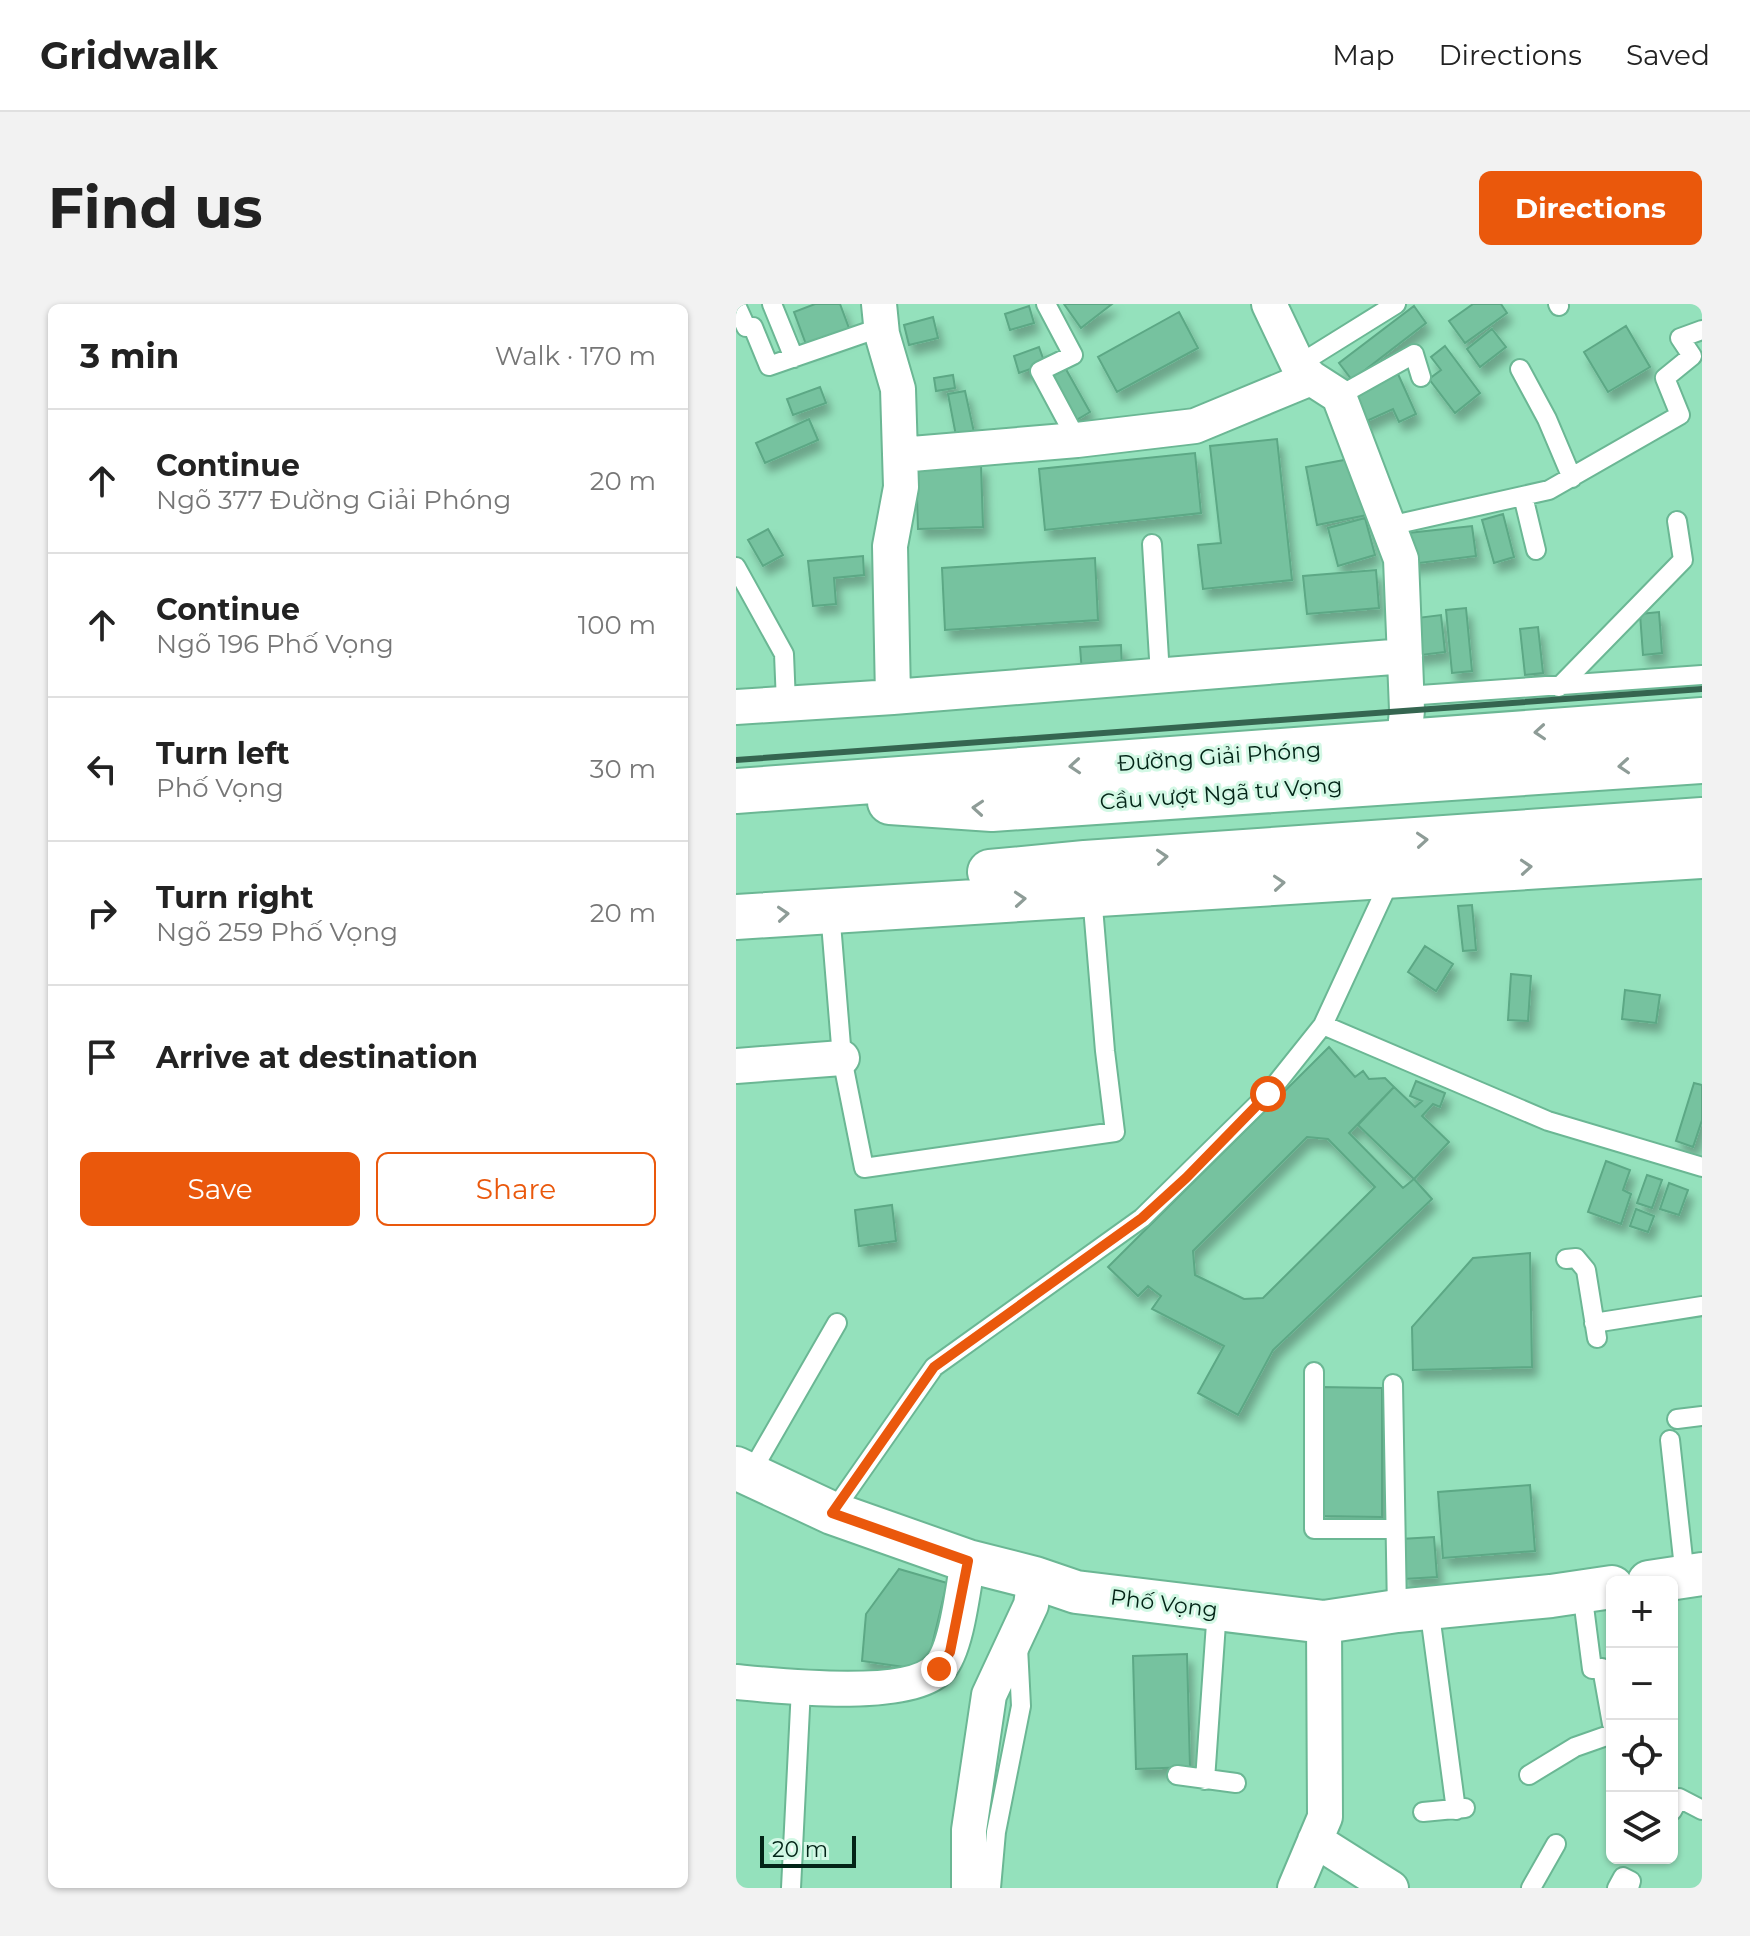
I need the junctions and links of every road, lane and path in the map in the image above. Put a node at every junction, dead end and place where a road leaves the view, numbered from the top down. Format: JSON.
{"nodes":[{"id":1,"x":772,"y":304,"type":"edge"},
{"id":2,"x":1046,"y":304,"type":"edge"},
{"id":3,"x":1269,"y":304,"type":"edge"},
{"id":4,"x":1396,"y":304,"type":"edge"},
{"id":5,"x":736,"y":305,"type":"edge"},
{"id":6,"x":881,"y":315,"type":"edge"},
{"id":7,"x":1702,"y":330,"type":"edge"},
{"id":8,"x":794,"y":358,"type":"junction"},
{"id":9,"x":1520,"y":369,"type":"dead end"},
{"id":10,"x":1421,"y":377,"type":"dead end"},
{"id":11,"x":1316,"y":380,"type":"junction"},
{"id":12,"x":1077,"y":440,"type":"junction"},
{"id":13,"x":900,"y":455,"type":"junction"},
{"id":14,"x":1572,"y":478,"type":"junction"},
{"id":15,"x":1523,"y":496,"type":"junction"},
{"id":16,"x":1677,"y":521,"type":"dead end"},
{"id":17,"x":1389,"y":526,"type":"junction"},
{"id":18,"x":1152,"y":544,"type":"dead end"},
{"id":19,"x":1536,"y":550,"type":"dead end"},
{"id":20,"x":736,"y":567,"type":"edge"},
{"id":21,"x":1405,"y":656,"type":"junction"},
{"id":22,"x":1160,"y":675,"type":"junction"},
{"id":23,"x":1702,"y":675,"type":"edge"},
{"id":24,"x":1559,"y":687,"type":"junction"},
{"id":25,"x":1406,"y":696,"type":"junction"},
{"id":26,"x":893,"y":697,"type":"junction"},
{"id":27,"x":786,"y":703,"type":"junction"},
{"id":28,"x":736,"y":707,"type":"edge"},
{"id":29,"x":1702,"y":720,"type":"edge"},
{"id":30,"x":1404,"y":742,"type":"junction"},
{"id":31,"x":1702,"y":761,"type":"edge"},
{"id":32,"x":738,"y":790,"type":"edge"},
{"id":33,"x":1702,"y":820,"type":"edge"},
{"id":34,"x":1702,"y":856,"type":"edge"},
{"id":35,"x":1392,"y":876,"type":"junction"},
{"id":36,"x":1088,"y":879,"type":"junction"},
{"id":37,"x":830,"y":911,"type":"junction"},
{"id":38,"x":736,"y":917,"type":"edge"},
{"id":39,"x":1323,"y":1025,"type":"junction"},
{"id":40,"x":842,"y":1058,"type":"junction"},
{"id":41,"x":736,"y":1066,"type":"edge"},
{"id":42,"x":1702,"y":1167,"type":"edge"},
{"id":43,"x":1566,"y":1259,"type":"dead end"},
{"id":44,"x":1702,"y":1306,"type":"edge"},
{"id":45,"x":837,"y":1323,"type":"dead end"},
{"id":46,"x":1314,"y":1372,"type":"dead end"},
{"id":47,"x":1393,"y":1384,"type":"dead end"},
{"id":48,"x":1702,"y":1416,"type":"edge"},
{"id":49,"x":1677,"y":1419,"type":"dead end"},
{"id":50,"x":1670,"y":1440,"type":"dead end"},
{"id":51,"x":743,"y":1471,"type":"edge"},
{"id":52,"x":832,"y":1513,"type":"junction"},
{"id":53,"x":1394,"y":1529,"type":"junction"},
{"id":54,"x":968,"y":1561,"type":"junction"},
{"id":55,"x":1035,"y":1578,"type":"junction"},
{"id":56,"x":1679,"y":1578,"type":"edge"},
{"id":57,"x":1597,"y":1589,"type":"edge"},
{"id":58,"x":1217,"y":1609,"type":"junction"},
{"id":59,"x":1413,"y":1609,"type":"junction"},
{"id":60,"x":1324,"y":1622,"type":"junction"},
{"id":61,"x":1017,"y":1636,"type":"junction"},
{"id":62,"x":736,"y":1682,"type":"edge"},
{"id":63,"x":801,"y":1688,"type":"junction"},
{"id":64,"x":1611,"y":1720,"type":"edge"},
{"id":65,"x":1606,"y":1736,"type":"edge"},
{"id":66,"x":1177,"y":1775,"type":"dead end"},
{"id":67,"x":1529,"y":1775,"type":"dead end"},
{"id":68,"x":1205,"y":1780,"type":"junction"},
{"id":69,"x":1236,"y":1783,"type":"dead end"},
{"id":70,"x":1678,"y":1800,"type":"edge"},
{"id":71,"x":1702,"y":1810,"type":"edge"},
{"id":72,"x":1423,"y":1812,"type":"dead end"},
{"id":73,"x":1315,"y":1840,"type":"junction"},
{"id":74,"x":1556,"y":1844,"type":"dead end"},
{"id":75,"x":791,"y":1888,"type":"edge"},
{"id":76,"x":969,"y":1888,"type":"edge"},
{"id":77,"x":991,"y":1888,"type":"edge"},
{"id":78,"x":1295,"y":1888,"type":"edge"},
{"id":79,"x":1391,"y":1888,"type":"edge"},
{"id":80,"x":1531,"y":1888,"type":"edge"},
{"id":81,"x":1617,"y":1888,"type":"edge"},
{"id":82,"x":1629,"y":1888,"type":"edge"}],
"edges":[{"from":1,"to":8,"type":"lane"},
{"from":2,"to":12,"type":"lane"},
{"from":3,"to":11,"type":"street"},
{"from":4,"to":11,"type":"lane"},
{"from":5,"to":8,"type":"lane"},
{"from":6,"to":8,"type":"lane"},
{"from":6,"to":13,"type":"street"},
{"from":7,"to":14,"type":"lane"},
{"from":9,"to":14,"type":"lane"},
{"from":10,"to":11,"type":"lane"},
{"from":11,"to":12,"type":"street"},
{"from":11,"to":17,"type":"street"},
{"from":12,"to":13,"type":"street"},
{"from":13,"to":26,"type":"street"},
{"from":14,"to":15,"type":"lane"},
{"from":15,"to":17,"type":"lane"},
{"from":15,"to":19,"type":"lane"},
{"from":16,"to":24,"type":"lane"},
{"from":17,"to":21,"type":"street"},
{"from":18,"to":22,"type":"lane"},
{"from":20,"to":27,"type":"lane"},
{"from":21,"to":22,"type":"street"},
{"from":21,"to":25,"type":"street"},
{"from":22,"to":26,"type":"street"},
{"from":23,"to":24,"type":"lane"},
{"from":24,"to":25,"type":"lane"},
{"from":25,"to":30,"type":"street"},
{"from":26,"to":27,"type":"street"},
{"from":27,"to":28,"type":"street"},
{"from":29,"to":30,"type":"main road","name":"Đường Giải Phóng","one_way":true},
{"from":30,"to":32,"type":"main road","name":"Đường Giải Phóng","one_way":true},
{"from":31,"to":32,"type":"main road","name":"Cầu vượt Ngã tư Vọng","one_way":true},
{"from":36,"to":33,"type":"main road","one_way":true},
{"from":35,"to":34,"type":"main road","one_way":true},
{"from":36,"to":35,"type":"main road","one_way":true},
{"from":35,"to":39,"type":"lane"},
{"from":37,"to":36,"type":"main road","one_way":true},
{"from":36,"to":40,"type":"lane"},
{"from":38,"to":37,"type":"main road","one_way":true},
{"from":37,"to":40,"type":"lane"},
{"from":39,"to":42,"type":"lane"},
{"from":39,"to":52,"type":"lane"},
{"from":40,"to":41,"type":"street"},
{"from":43,"to":44,"type":"lane"},
{"from":45,"to":51,"type":"lane"},
{"from":46,"to":53,"type":"lane"},
{"from":47,"to":53,"type":"lane"},
{"from":48,"to":49,"type":"lane"},
{"from":50,"to":56,"type":"lane"},
{"from":51,"to":52,"type":"street","name":"Phố Vọng"},
{"from":52,"to":54,"type":"street","name":"Phố Vọng"},
{"from":53,"to":59,"type":"lane"},
{"from":54,"to":55,"type":"street","name":"Phố Vọng"},
{"from":54,"to":63,"type":"street"},
{"from":55,"to":58,"type":"street","name":"Phố Vọng"},
{"from":55,"to":61,"type":"street"},
{"from":57,"to":59,"type":"street","name":"Phố Vọng"},
{"from":57,"to":64,"type":"lane"},
{"from":58,"to":60,"type":"street","name":"Phố Vọng"},
{"from":58,"to":68,"type":"lane"},
{"from":59,"to":60,"type":"street","name":"Phố Vọng"},
{"from":59,"to":72,"type":"lane"},
{"from":60,"to":73,"type":"street"},
{"from":61,"to":76,"type":"street"},
{"from":61,"to":77,"type":"lane"},
{"from":62,"to":63,"type":"street"},
{"from":63,"to":75,"type":"lane"},
{"from":65,"to":67,"type":"lane"},
{"from":66,"to":68,"type":"lane"},
{"from":68,"to":69,"type":"lane"},
{"from":70,"to":71,"type":"lane"},
{"from":73,"to":78,"type":"street"},
{"from":73,"to":79,"type":"street"},
{"from":74,"to":80,"type":"lane"},
{"from":81,"to":82,"type":"lane"}]}
